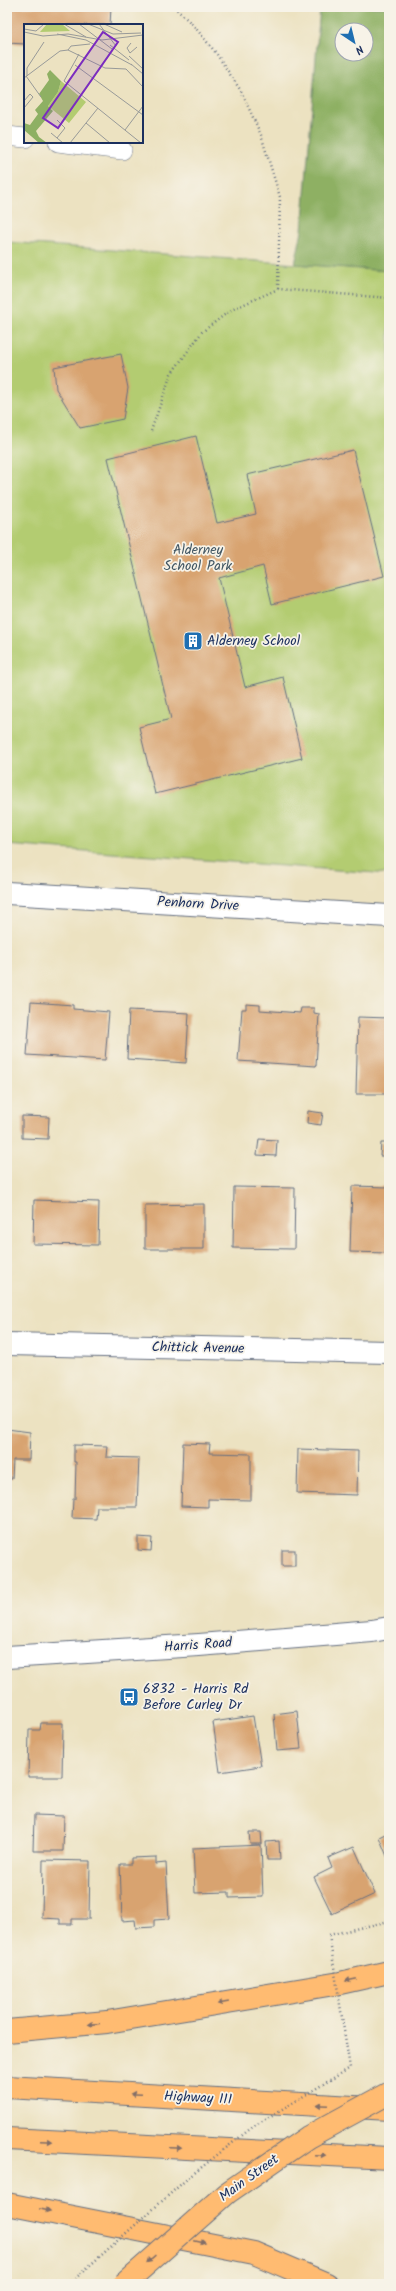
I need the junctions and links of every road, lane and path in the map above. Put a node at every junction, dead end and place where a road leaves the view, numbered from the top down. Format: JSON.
{"nodes":[{"id":1,"x":174,"y":7,"type":"edge"},
{"id":2,"x":7,"y":136,"type":"edge"},
{"id":3,"x":24,"y":138,"type":"edge"},
{"id":4,"x":66,"y":143,"type":"edge"},
{"id":5,"x":122,"y":150,"type":"dead end"},
{"id":6,"x":278,"y":289,"type":"junction"},
{"id":7,"x":389,"y":298,"type":"edge"},
{"id":8,"x":151,"y":431,"type":"dead end"},
{"id":9,"x":7,"y":892,"type":"edge"},
{"id":10,"x":389,"y":916,"type":"edge"},
{"id":11,"x":7,"y":1344,"type":"edge"},
{"id":12,"x":389,"y":1352,"type":"edge"},
{"id":13,"x":389,"y":1628,"type":"edge"},
{"id":14,"x":7,"y":1657,"type":"edge"},
{"id":15,"x":389,"y":1921,"type":"edge"},
{"id":16,"x":389,"y":1972,"type":"edge"},
{"id":17,"x":7,"y":2031,"type":"edge"},
{"id":18,"x":7,"y":2087,"type":"edge"},
{"id":19,"x":389,"y":2093,"type":"edge"},
{"id":20,"x":389,"y":2109,"type":"edge"},
{"id":21,"x":7,"y":2139,"type":"edge"},
{"id":22,"x":389,"y":2158,"type":"edge"},
{"id":23,"x":7,"y":2204,"type":"edge"},
{"id":24,"x":69,"y":2284,"type":"edge"},
{"id":25,"x":124,"y":2284,"type":"edge"},
{"id":26,"x":327,"y":2284,"type":"edge"}],
"edges":[{"from":1,"to":6,"type":"path"},
{"from":2,"to":3,"type":"lane"},
{"from":4,"to":5,"type":"lane"},
{"from":6,"to":7,"type":"path"},
{"from":6,"to":8,"type":"path"},
{"from":9,"to":10,"type":"street","name":"Penhorn Drive"},
{"from":11,"to":12,"type":"street","name":"Chittick Avenue"},
{"from":13,"to":14,"type":"street","name":"Harris Road"},
{"from":15,"to":24,"type":"path","bridge":true},
{"from":16,"to":17,"type":"main road","one_way":true},
{"from":20,"to":18,"type":"main road","name":"Highway 111","one_way":true},
{"from":19,"to":25,"type":"main road","name":"Main Street","one_way":true,"bridge":true},
{"from":21,"to":22,"type":"main road","one_way":true},
{"from":23,"to":26,"type":"main road","one_way":true}]}
